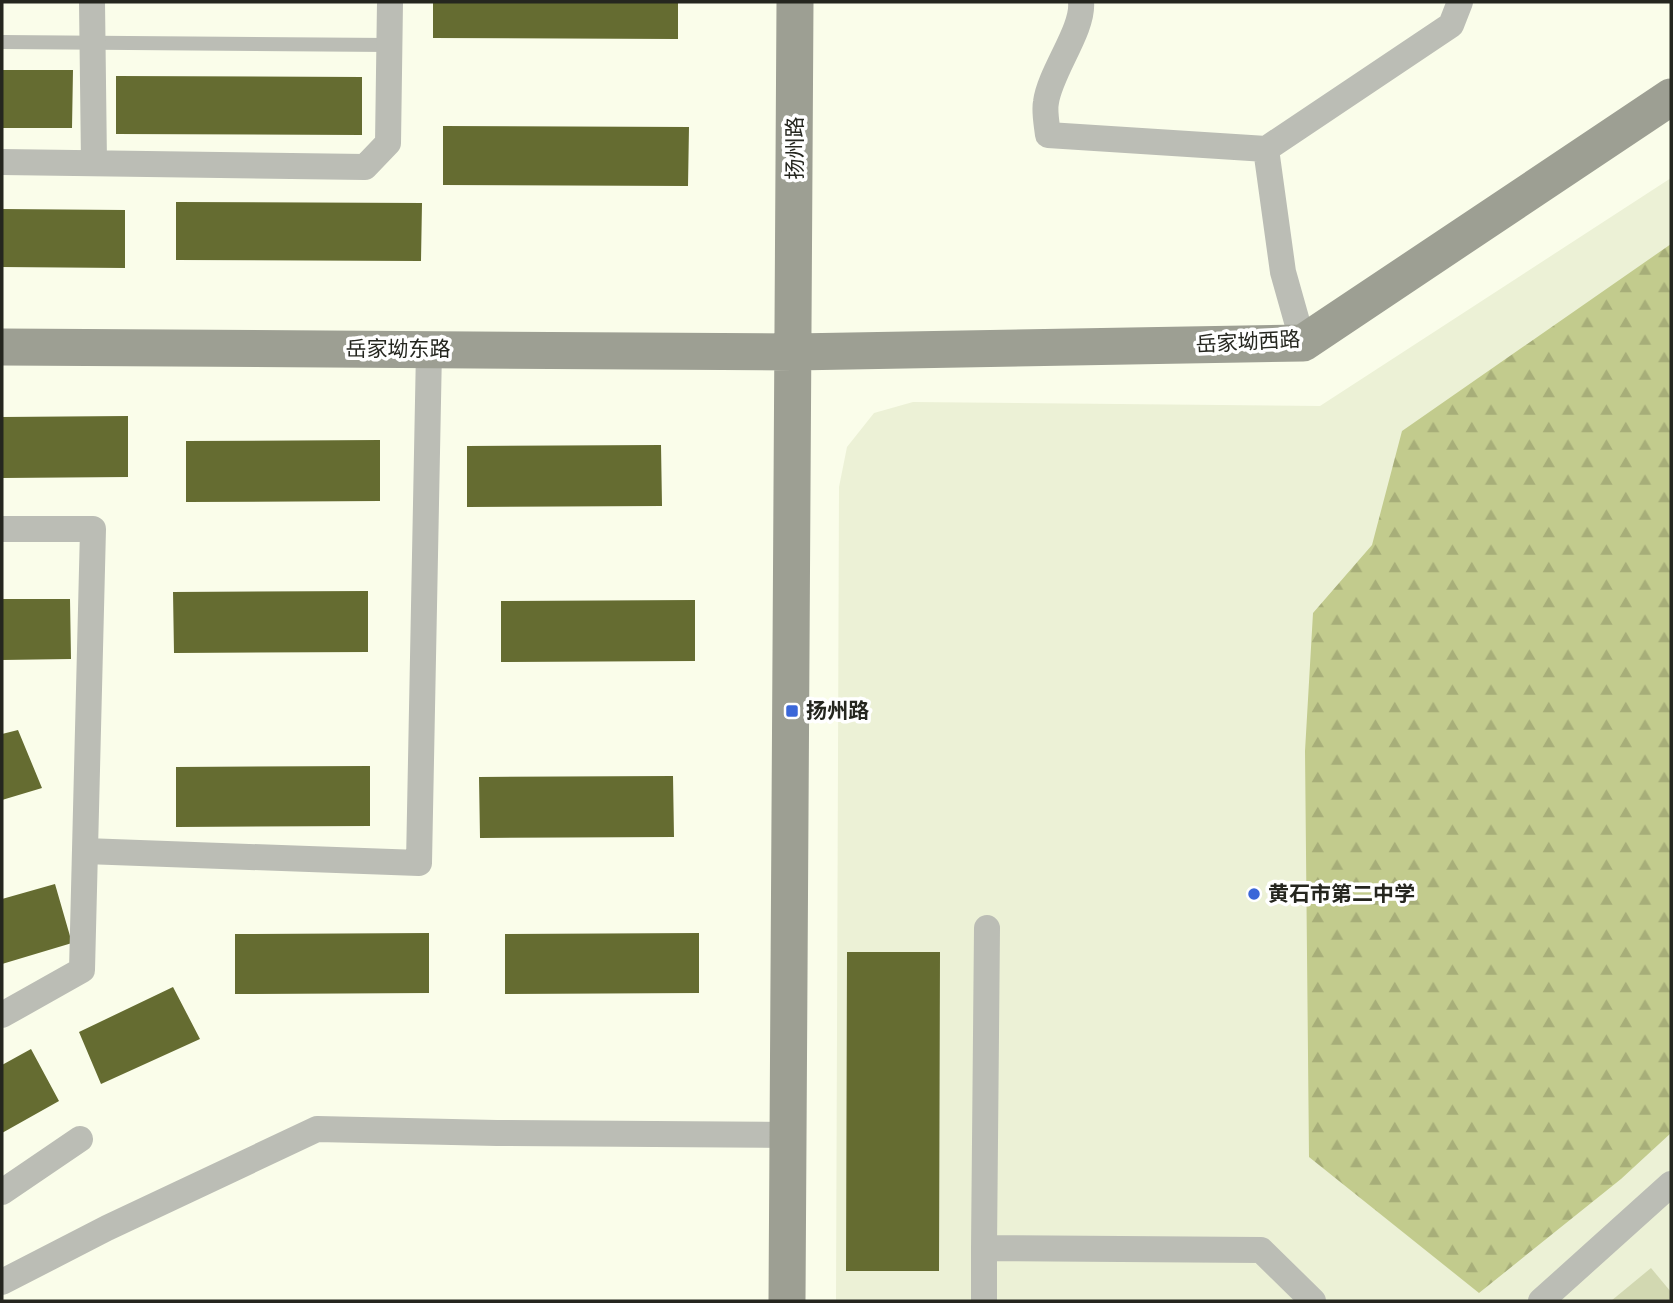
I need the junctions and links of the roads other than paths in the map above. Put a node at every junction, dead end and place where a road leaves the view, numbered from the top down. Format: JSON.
{"nodes":[{"id":1,"x":92,"y":2,"type":"edge"},
{"id":2,"x":390,"y":2,"type":"edge"},
{"id":3,"x":795,"y":2,"type":"edge"},
{"id":4,"x":1081,"y":2,"type":"edge"},
{"id":5,"x":1460,"y":2,"type":"edge"},
{"id":6,"x":2,"y":42,"type":"edge"},
{"id":7,"x":93,"y":43,"type":"junction"},
{"id":8,"x":389,"y":45,"type":"junction"},
{"id":9,"x":1671,"y":97,"type":"edge"},
{"id":10,"x":1266,"y":149,"type":"junction"},
{"id":11,"x":2,"y":162,"type":"edge"},
{"id":12,"x":94,"y":163,"type":"junction"},
{"id":13,"x":1303,"y":343,"type":"junction"},
{"id":14,"x":2,"y":347,"type":"edge"},
{"id":15,"x":429,"y":349,"type":"junction"},
{"id":16,"x":794,"y":352,"type":"junction"},
{"id":17,"x":2,"y":529,"type":"edge"},
{"id":18,"x":85,"y":851,"type":"junction"},
{"id":19,"x":987,"y":928,"type":"dead end"},
{"id":20,"x":2,"y":1015,"type":"edge"},
{"id":21,"x":789,"y":1135,"type":"junction"},
{"id":22,"x":80,"y":1139,"type":"dead end"},
{"id":23,"x":1671,"y":1184,"type":"edge"},
{"id":24,"x":2,"y":1192,"type":"edge"},
{"id":25,"x":985,"y":1248,"type":"junction"},
{"id":26,"x":2,"y":1282,"type":"edge"},
{"id":27,"x":787,"y":1301,"type":"edge"},
{"id":28,"x":984,"y":1301,"type":"edge"},
{"id":29,"x":1313,"y":1301,"type":"edge"},
{"id":30,"x":1541,"y":1301,"type":"edge"}],
"edges":[{"from":1,"to":7,"type":"street"},
{"from":2,"to":8,"type":"street"},
{"from":3,"to":16,"type":"main road","name":"扬州路"},
{"from":4,"to":10,"type":"street"},
{"from":5,"to":10,"type":"street"},
{"from":6,"to":7,"type":"lane"},
{"from":7,"to":8,"type":"lane"},
{"from":7,"to":12,"type":"street"},
{"from":8,"to":12,"type":"street"},
{"from":9,"to":13,"type":"main road","name":"岳家坳西路"},
{"from":10,"to":13,"type":"street"},
{"from":11,"to":12,"type":"street"},
{"from":13,"to":16,"type":"main road","name":"岳家坳西路"},
{"from":14,"to":15,"type":"main road","name":"岳家坳东路"},
{"from":15,"to":16,"type":"main road","name":"岳家坳东路"},
{"from":15,"to":18,"type":"street"},
{"from":16,"to":21,"type":"main road","name":"扬州路"},
{"from":17,"to":18,"type":"street"},
{"from":18,"to":20,"type":"street"},
{"from":19,"to":25,"type":"street"},
{"from":21,"to":26,"type":"street"},
{"from":21,"to":27,"type":"main road","name":"扬州路"},
{"from":22,"to":24,"type":"street"},
{"from":23,"to":30,"type":"street"},
{"from":25,"to":28,"type":"street"},
{"from":25,"to":29,"type":"street"}]}
